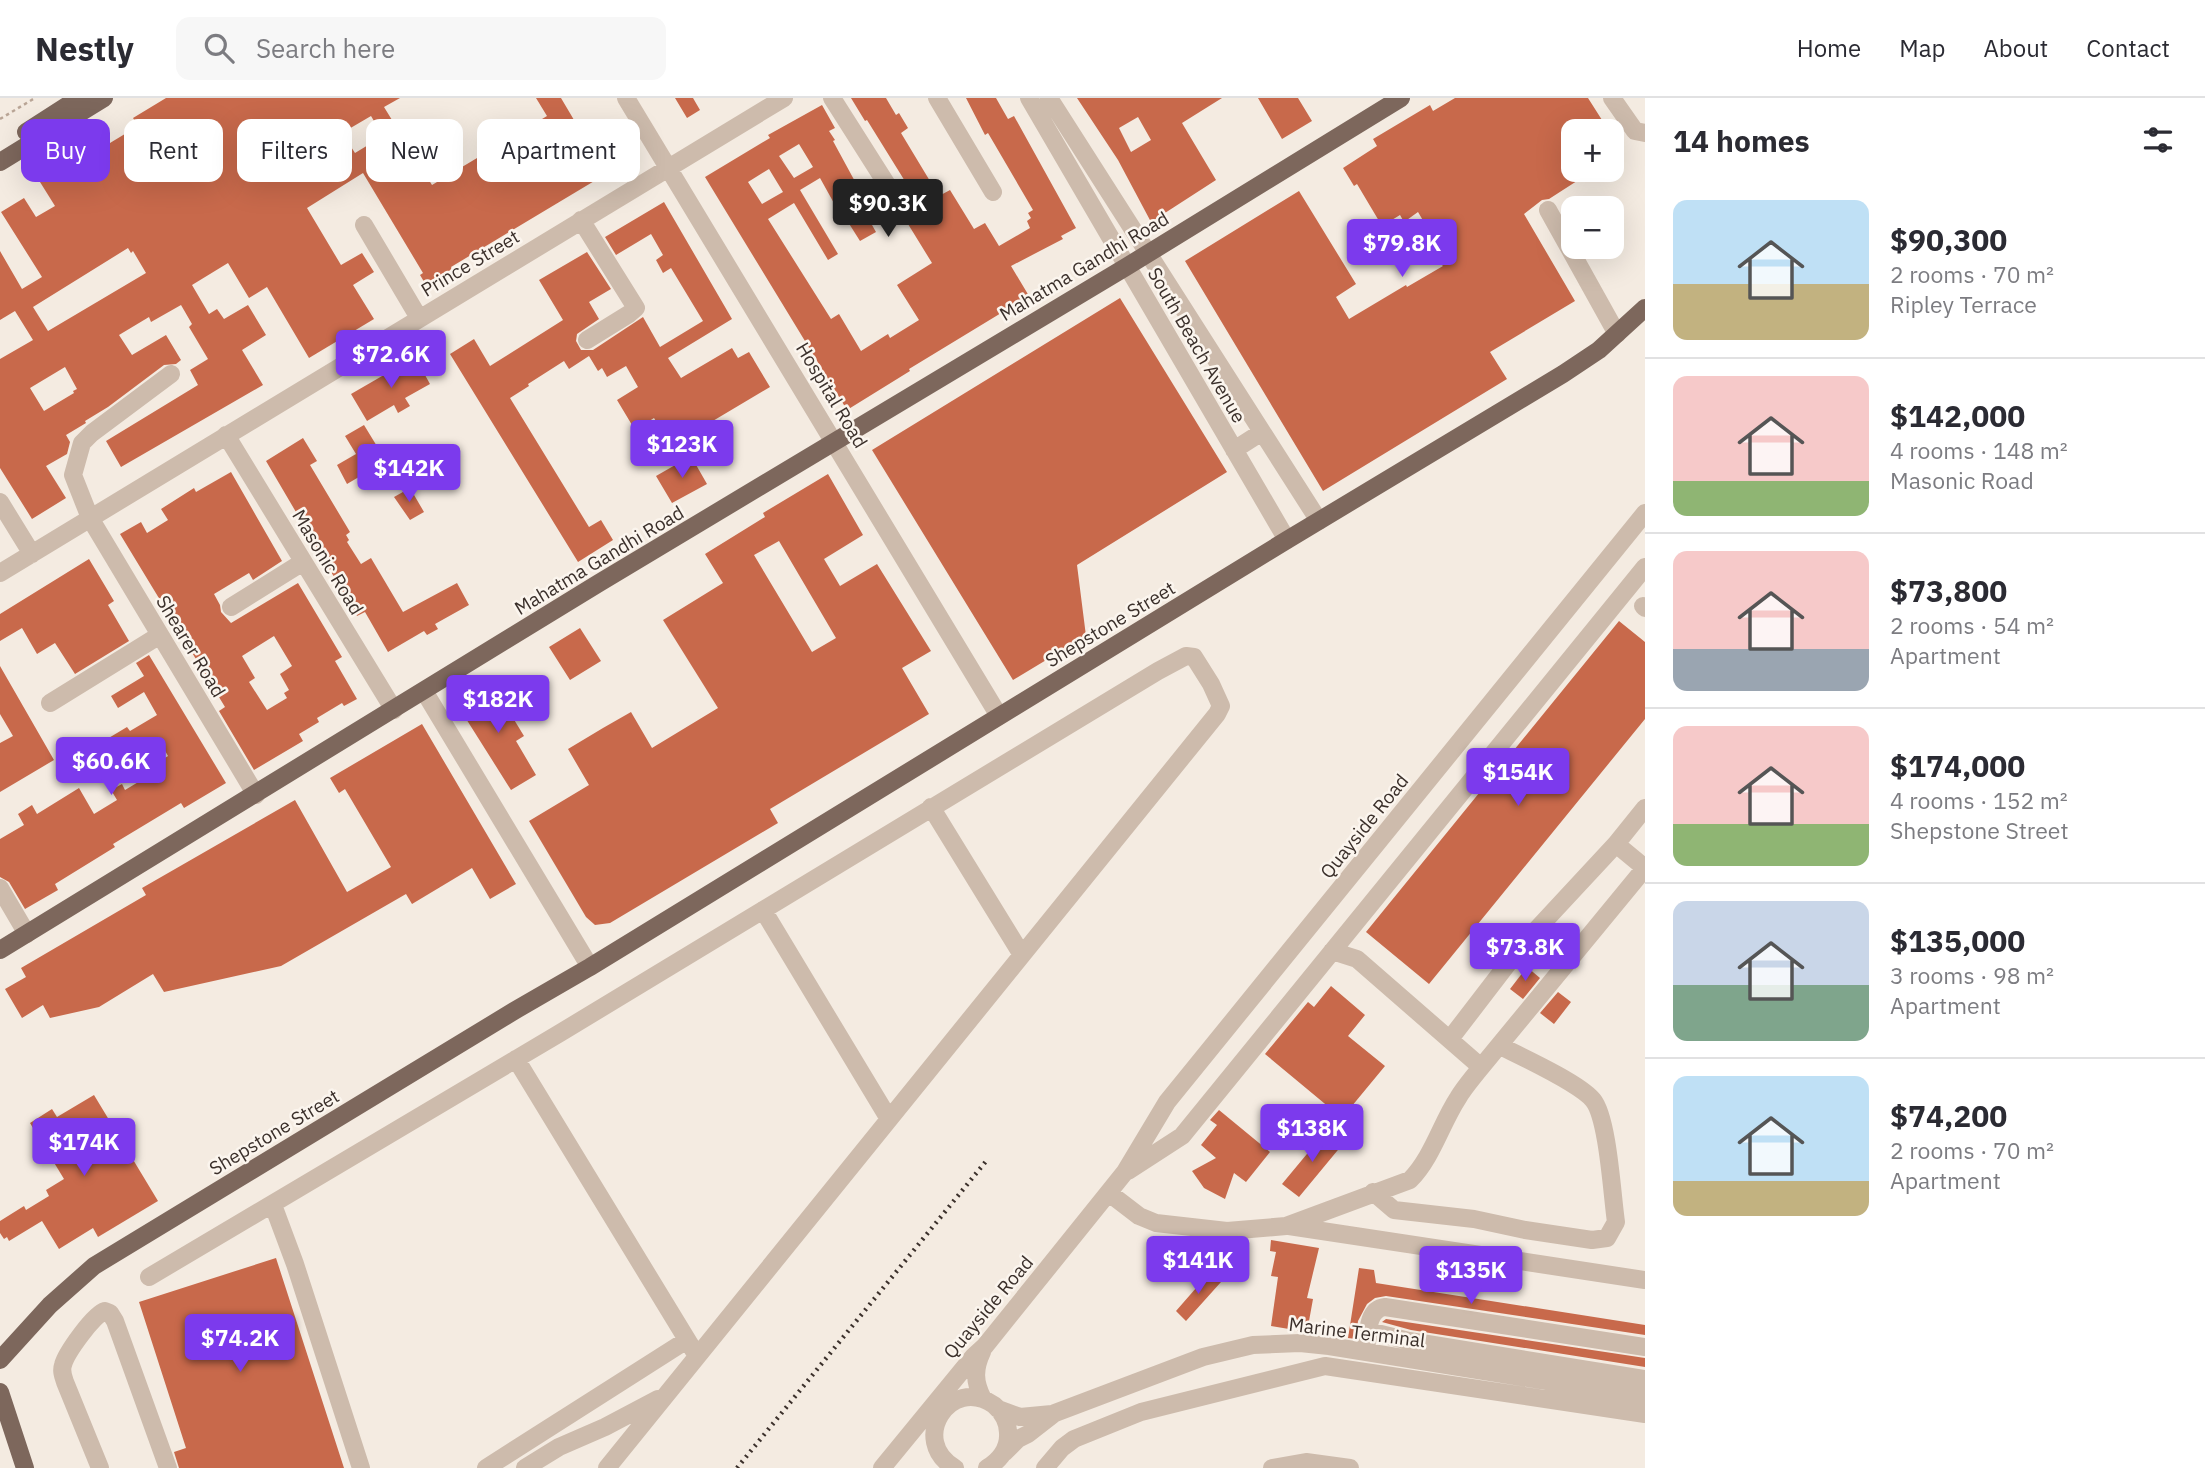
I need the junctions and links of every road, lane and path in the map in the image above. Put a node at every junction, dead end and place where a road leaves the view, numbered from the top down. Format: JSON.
{"nodes":[{"id":1,"x":35,"y":98,"type":"edge"},
{"id":2,"x":104,"y":98,"type":"edge"},
{"id":3,"x":626,"y":98,"type":"edge"},
{"id":4,"x":784,"y":98,"type":"edge"},
{"id":5,"x":832,"y":98,"type":"edge"},
{"id":6,"x":937,"y":98,"type":"edge"},
{"id":7,"x":1029,"y":98,"type":"edge"},
{"id":8,"x":1049,"y":98,"type":"edge"},
{"id":9,"x":1401,"y":98,"type":"edge"},
{"id":10,"x":1612,"y":98,"type":"edge"},
{"id":11,"x":72,"y":107,"type":"edge"},
{"id":12,"x":0,"y":119,"type":"edge"},
{"id":13,"x":1645,"y":133,"type":"edge"},
{"id":14,"x":0,"y":149,"type":"edge"},
{"id":15,"x":0,"y":162,"type":"edge"},
{"id":16,"x":668,"y":167,"type":"junction"},
{"id":17,"x":993,"y":192,"type":"dead end"},
{"id":18,"x":1548,"y":210,"type":"dead end"},
{"id":19,"x":905,"y":213,"type":"dead end"},
{"id":20,"x":581,"y":220,"type":"junction"},
{"id":21,"x":364,"y":225,"type":"dead end"},
{"id":22,"x":1148,"y":253,"type":"junction"},
{"id":23,"x":1126,"y":267,"type":"junction"},
{"id":24,"x":1645,"y":308,"type":"edge"},
{"id":25,"x":419,"y":318,"type":"junction"},
{"id":26,"x":1617,"y":334,"type":"junction"},
{"id":27,"x":586,"y":340,"type":"dead end"},
{"id":28,"x":1208,"y":346,"type":"junction"},
{"id":29,"x":1182,"y":361,"type":"junction"},
{"id":30,"x":171,"y":374,"type":"dead end"},
{"id":31,"x":1262,"y":432,"type":"junction"},
{"id":32,"x":226,"y":435,"type":"junction"},
{"id":33,"x":835,"y":441,"type":"junction"},
{"id":34,"x":1234,"y":450,"type":"junction"},
{"id":35,"x":0,"y":502,"type":"edge"},
{"id":36,"x":1645,"y":513,"type":"edge"},
{"id":37,"x":90,"y":518,"type":"junction"},
{"id":38,"x":1319,"y":521,"type":"junction"},
{"id":39,"x":1287,"y":540,"type":"junction"},
{"id":40,"x":32,"y":554,"type":"junction"},
{"id":41,"x":303,"y":562,"type":"junction"},
{"id":42,"x":1645,"y":567,"type":"edge"},
{"id":43,"x":0,"y":573,"type":"edge"},
{"id":44,"x":231,"y":607,"type":"dead end"},
{"id":45,"x":160,"y":635,"type":"junction"},
{"id":46,"x":424,"y":691,"type":"junction"},
{"id":47,"x":50,"y":703,"type":"dead end"},
{"id":48,"x":394,"y":710,"type":"junction"},
{"id":49,"x":999,"y":716,"type":"junction"},
{"id":50,"x":256,"y":795,"type":"junction"},
{"id":51,"x":931,"y":807,"type":"junction"},
{"id":52,"x":1645,"y":808,"type":"edge"},
{"id":53,"x":1616,"y":844,"type":"junction"},
{"id":54,"x":1645,"y":868,"type":"edge"},
{"id":55,"x":0,"y":888,"type":"edge"},
{"id":56,"x":763,"y":910,"type":"junction"},
{"id":57,"x":27,"y":934,"type":"junction"},
{"id":58,"x":0,"y":950,"type":"edge"},
{"id":59,"x":1332,"y":951,"type":"junction"},
{"id":60,"x":1022,"y":955,"type":"junction"},
{"id":61,"x":590,"y":967,"type":"junction"},
{"id":62,"x":1450,"y":1039,"type":"junction"},
{"id":63,"x":1500,"y":1046,"type":"junction"},
{"id":64,"x":516,"y":1059,"type":"junction"},
{"id":65,"x":1482,"y":1067,"type":"junction"},
{"id":66,"x":889,"y":1119,"type":"junction"},
{"id":67,"x":1125,"y":1172,"type":"junction"},
{"id":68,"x":1373,"y":1192,"type":"junction"},
{"id":69,"x":1109,"y":1193,"type":"junction"},
{"id":70,"x":273,"y":1205,"type":"junction"},
{"id":71,"x":1286,"y":1226,"type":"junction"},
{"id":72,"x":149,"y":1277,"type":"dead end"},
{"id":73,"x":1645,"y":1280,"type":"edge"},
{"id":74,"x":1369,"y":1331,"type":"junction"},
{"id":75,"x":687,"y":1340,"type":"junction"},
{"id":76,"x":985,"y":1346,"type":"junction"},
{"id":77,"x":1645,"y":1347,"type":"edge"},
{"id":78,"x":1366,"y":1352,"type":"junction"},
{"id":79,"x":697,"y":1356,"type":"junction"},
{"id":80,"x":0,"y":1360,"type":"edge"},
{"id":81,"x":1645,"y":1379,"type":"edge"},
{"id":82,"x":952,"y":1384,"type":"junction"},
{"id":83,"x":0,"y":1392,"type":"edge"},
{"id":84,"x":666,"y":1395,"type":"junction"},
{"id":85,"x":1645,"y":1396,"type":"edge"},
{"id":86,"x":983,"y":1399,"type":"junction"},
{"id":87,"x":946,"y":1408,"type":"junction"},
{"id":88,"x":998,"y":1409,"type":"junction"},
{"id":89,"x":1055,"y":1413,"type":"junction"},
{"id":90,"x":1645,"y":1414,"type":"edge"},
{"id":91,"x":924,"y":1419,"type":"junction"},
{"id":92,"x":997,"y":1462,"type":"edge"},
{"id":93,"x":25,"y":1468,"type":"edge"},
{"id":94,"x":100,"y":1468,"type":"edge"},
{"id":95,"x":168,"y":1468,"type":"edge"},
{"id":96,"x":360,"y":1468,"type":"edge"},
{"id":97,"x":485,"y":1468,"type":"edge"},
{"id":98,"x":525,"y":1468,"type":"edge"},
{"id":99,"x":607,"y":1468,"type":"edge"},
{"id":100,"x":882,"y":1468,"type":"edge"},
{"id":101,"x":932,"y":1468,"type":"edge"},
{"id":102,"x":943,"y":1468,"type":"edge"},
{"id":103,"x":955,"y":1468,"type":"edge"},
{"id":104,"x":1045,"y":1468,"type":"edge"},
{"id":105,"x":1272,"y":1468,"type":"edge"},
{"id":106,"x":1350,"y":1468,"type":"edge"}],
"edges":[{"from":1,"to":12,"type":"path"},
{"from":2,"to":11,"type":"main road"},
{"from":3,"to":16,"type":"street","name":"Hospital Road"},
{"from":4,"to":16,"type":"street","name":"Prince Street"},
{"from":5,"to":19,"type":"street"},
{"from":6,"to":17,"type":"street"},
{"from":7,"to":23,"type":"street","name":"South Beach Avenue"},
{"from":8,"to":22,"type":"street","name":"South Beach Avenue"},
{"from":9,"to":22,"type":"main road","name":"Mahatma Gandhi Road"},
{"from":10,"to":13,"type":"street"},
{"from":11,"to":14,"type":"main road"},
{"from":11,"to":15,"type":"main road"},
{"from":16,"to":20,"type":"street","name":"Prince Street"},
{"from":16,"to":33,"type":"street","name":"Hospital Road"},
{"from":18,"to":26,"type":"street"},
{"from":20,"to":25,"type":"street","name":"Prince Street"},
{"from":20,"to":27,"type":"street"},
{"from":21,"to":25,"type":"street"},
{"from":22,"to":23,"type":"main road","name":"Mahatma Gandhi Road"},
{"from":22,"to":28,"type":"street","name":"South Beach Avenue"},
{"from":23,"to":29,"type":"street","name":"South Beach Avenue"},
{"from":23,"to":33,"type":"main road","name":"Mahatma Gandhi Road"},
{"from":24,"to":26,"type":"main road","name":"Shepstone Street"},
{"from":25,"to":32,"type":"street","name":"Prince Street"},
{"from":26,"to":38,"type":"main road","name":"Shepstone Street"},
{"from":28,"to":29,"type":"street"},
{"from":28,"to":31,"type":"street","name":"South Beach Avenue"},
{"from":29,"to":34,"type":"street","name":"South Beach Avenue"},
{"from":30,"to":37,"type":"street","name":"Shearer Road"},
{"from":31,"to":34,"type":"street"},
{"from":31,"to":38,"type":"street","name":"South Beach Avenue"},
{"from":32,"to":37,"type":"street","name":"Prince Street"},
{"from":32,"to":41,"type":"street","name":"Masonic Road"},
{"from":33,"to":46,"type":"main road","name":"Mahatma Gandhi Road"},
{"from":33,"to":49,"type":"street","name":"Hospital Road"},
{"from":34,"to":39,"type":"street","name":"South Beach Avenue"},
{"from":35,"to":40,"type":"street"},
{"from":36,"to":67,"type":"street","name":"Quayside Road"},
{"from":37,"to":40,"type":"street","name":"Prince Street"},
{"from":37,"to":45,"type":"street","name":"Shearer Road"},
{"from":38,"to":39,"type":"main road","name":"Shepstone Street"},
{"from":39,"to":49,"type":"main road","name":"Shepstone Street"},
{"from":40,"to":43,"type":"street","name":"Prince Street"},
{"from":41,"to":44,"type":"street"},
{"from":41,"to":48,"type":"street","name":"Masonic Road"},
{"from":42,"to":59,"type":"street","name":"Quayside Road"},
{"from":45,"to":47,"type":"street"},
{"from":45,"to":50,"type":"street","name":"Shearer Road"},
{"from":46,"to":48,"type":"main road","name":"Mahatma Gandhi Road"},
{"from":46,"to":61,"type":"street"},
{"from":48,"to":50,"type":"main road","name":"Mahatma Gandhi Road"},
{"from":49,"to":61,"type":"main road","name":"Shepstone Street"},
{"from":50,"to":57,"type":"main road","name":"Mahatma Gandhi Road"},
{"from":51,"to":56,"type":"street"},
{"from":51,"to":60,"type":"street"},
{"from":51,"to":60,"type":"street"},
{"from":52,"to":53,"type":"street"},
{"from":53,"to":54,"type":"street"},
{"from":53,"to":62,"type":"street"},
{"from":54,"to":63,"type":"street"},
{"from":55,"to":57,"type":"street"},
{"from":56,"to":64,"type":"street"},
{"from":56,"to":66,"type":"street"},
{"from":57,"to":58,"type":"main road","name":"Mahatma Gandhi Road"},
{"from":59,"to":62,"type":"street"},
{"from":59,"to":67,"type":"street","name":"Quayside Road"},
{"from":60,"to":66,"type":"street"},
{"from":61,"to":80,"type":"main road","name":"Shepstone Street"},
{"from":62,"to":65,"type":"street"},
{"from":63,"to":65,"type":"street"},
{"from":63,"to":68,"type":"street"},
{"from":64,"to":70,"type":"street"},
{"from":64,"to":75,"type":"street"},
{"from":65,"to":68,"type":"street"},
{"from":66,"to":79,"type":"street"},
{"from":67,"to":69,"type":"street","name":"Quayside Road"},
{"from":68,"to":71,"type":"street"},
{"from":69,"to":71,"type":"street"},
{"from":69,"to":76,"type":"street","name":"Quayside Road"},
{"from":70,"to":72,"type":"street"},
{"from":70,"to":96,"type":"street"},
{"from":71,"to":73,"type":"street"},
{"from":74,"to":77,"type":"street"},
{"from":74,"to":78,"type":"street"},
{"from":74,"to":81,"type":"street"},
{"from":75,"to":79,"type":"street"},
{"from":75,"to":97,"type":"street"},
{"from":76,"to":82,"type":"street","name":"Quayside Road"},
{"from":76,"to":86,"type":"street"},
{"from":78,"to":85,"type":"street","name":"Marine Terminal"},
{"from":78,"to":89,"type":"street","name":"Marine Terminal"},
{"from":79,"to":84,"type":"street"},
{"from":82,"to":87,"type":"street"},
{"from":82,"to":91,"type":"street","name":"Quayside Road"},
{"from":83,"to":93,"type":"main road"},
{"from":84,"to":98,"type":"street"},
{"from":84,"to":99,"type":"street"},
{"from":86,"to":87,"type":"street"},
{"from":86,"to":88,"type":"street"},
{"from":87,"to":91,"type":"street"},
{"from":87,"to":103,"type":"street"},
{"from":88,"to":89,"type":"street"},
{"from":88,"to":92,"type":"street"},
{"from":89,"to":92,"type":"street","name":"Marine Terminal"},
{"from":90,"to":104,"type":"street"},
{"from":91,"to":100,"type":"street","name":"Quayside Road"},
{"from":94,"to":95,"type":"street"},
{"from":101,"to":102,"type":"street"},
{"from":105,"to":106,"type":"street"}]}
